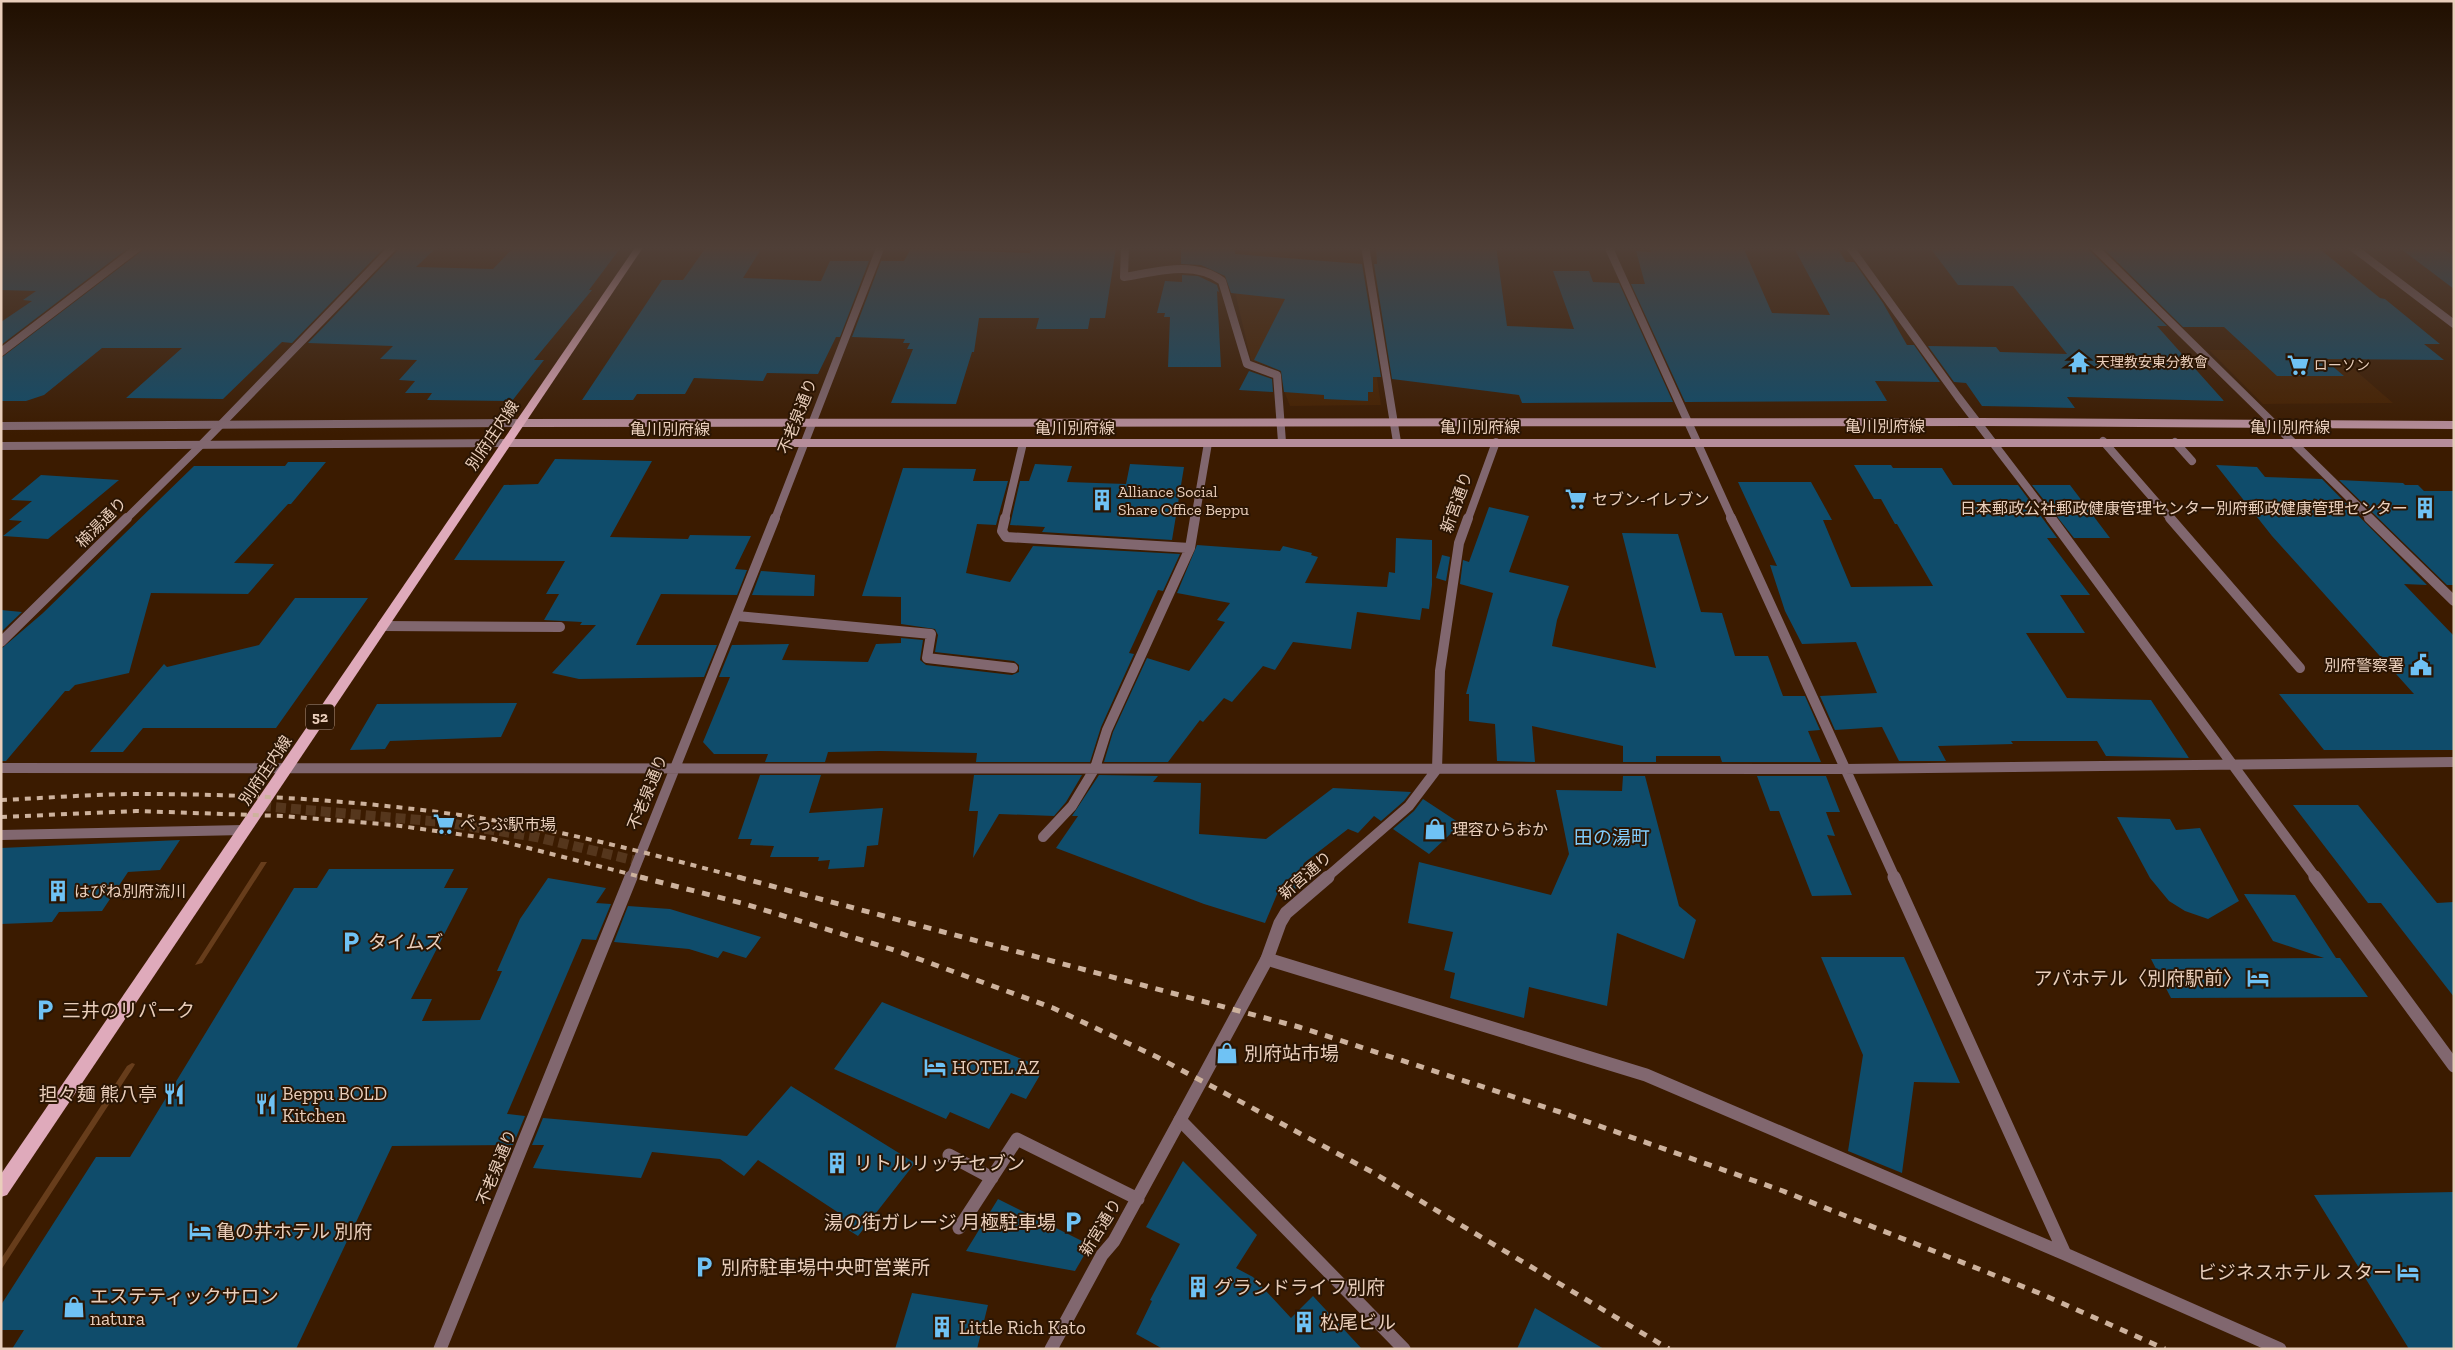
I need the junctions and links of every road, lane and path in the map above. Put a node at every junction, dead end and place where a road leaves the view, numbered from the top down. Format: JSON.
{"nodes":[{"id":1,"x":57,"y":309,"type":"edge"},
{"id":2,"x":333,"y":309,"type":"edge"},
{"id":3,"x":597,"y":309,"type":"edge"},
{"id":4,"x":856,"y":309,"type":"edge"},
{"id":5,"x":1230,"y":309,"type":"edge"},
{"id":6,"x":1375,"y":309,"type":"edge"},
{"id":7,"x":1636,"y":309,"type":"edge"},
{"id":8,"x":1895,"y":309,"type":"edge"},
{"id":9,"x":2157,"y":309,"type":"edge"},
{"id":10,"x":2434,"y":309,"type":"edge"},
{"id":11,"x":2454,"y":324,"type":"edge"},
{"id":12,"x":1,"y":352,"type":"edge"},
{"id":13,"x":1978,"y":422,"type":"junction"},
{"id":14,"x":222,"y":423,"type":"junction"},
{"id":15,"x":519,"y":423,"type":"junction"},
{"id":16,"x":812,"y":423,"type":"junction"},
{"id":17,"x":1687,"y":423,"type":"junction"},
{"id":18,"x":1281,"y":424,"type":"junction"},
{"id":19,"x":1394,"y":424,"type":"junction"},
{"id":20,"x":2275,"y":424,"type":"junction"},
{"id":21,"x":2454,"y":425,"type":"edge"},
{"id":22,"x":1,"y":426,"type":"edge"},
{"id":23,"x":1994,"y":441,"type":"junction"},
{"id":24,"x":2103,"y":441,"type":"junction"},
{"id":25,"x":1282,"y":442,"type":"junction"},
{"id":26,"x":1397,"y":442,"type":"junction"},
{"id":27,"x":1496,"y":442,"type":"junction"},
{"id":28,"x":1696,"y":442,"type":"junction"},
{"id":29,"x":2175,"y":442,"type":"junction"},
{"id":30,"x":2293,"y":442,"type":"junction"},
{"id":31,"x":506,"y":443,"type":"junction"},
{"id":32,"x":1022,"y":443,"type":"junction"},
{"id":33,"x":1208,"y":443,"type":"junction"},
{"id":34,"x":2454,"y":443,"type":"edge"},
{"id":35,"x":803,"y":445,"type":"junction"},
{"id":36,"x":1,"y":446,"type":"edge"},
{"id":37,"x":200,"y":446,"type":"junction"},
{"id":38,"x":2192,"y":461,"type":"dead end"},
{"id":39,"x":1190,"y":548,"type":"junction"},
{"id":40,"x":2454,"y":601,"type":"edge"},
{"id":41,"x":737,"y":616,"type":"junction"},
{"id":42,"x":382,"y":626,"type":"junction"},
{"id":43,"x":560,"y":627,"type":"dead end"},
{"id":44,"x":1,"y":642,"type":"edge"},
{"id":45,"x":1013,"y":668,"type":"dead end"},
{"id":46,"x":2300,"y":668,"type":"dead end"},
{"id":47,"x":2454,"y":762,"type":"edge"},
{"id":48,"x":287,"y":766,"type":"junction"},
{"id":49,"x":2235,"y":766,"type":"junction"},
{"id":50,"x":1,"y":768,"type":"edge"},
{"id":51,"x":674,"y":768,"type":"junction"},
{"id":52,"x":1095,"y":768,"type":"junction"},
{"id":53,"x":1437,"y":769,"type":"junction"},
{"id":54,"x":1844,"y":769,"type":"junction"},
{"id":55,"x":244,"y":830,"type":"junction"},
{"id":56,"x":1,"y":834,"type":"edge"},
{"id":57,"x":1043,"y":837,"type":"dead end"},
{"id":58,"x":1267,"y":959,"type":"junction"},
{"id":59,"x":2454,"y":1066,"type":"edge"},
{"id":60,"x":1180,"y":1120,"type":"junction"},
{"id":61,"x":949,"y":1154,"type":"dead end"},
{"id":62,"x":992,"y":1178,"type":"junction"},
{"id":63,"x":1,"y":1188,"type":"edge"},
{"id":64,"x":1138,"y":1199,"type":"junction"},
{"id":65,"x":959,"y":1228,"type":"dead end"},
{"id":66,"x":2065,"y":1254,"type":"junction"},
{"id":67,"x":440,"y":1349,"type":"edge"},
{"id":68,"x":1051,"y":1349,"type":"edge"},
{"id":69,"x":1404,"y":1349,"type":"edge"},
{"id":70,"x":2280,"y":1349,"type":"edge"}],
"edges":[{"from":1,"to":12,"type":"street"},
{"from":2,"to":14,"type":"street","name":"楠湯通り"},
{"from":3,"to":15,"type":"main road","name":"別府庄内線","number":"52"},
{"from":4,"to":16,"type":"street","name":"不老泉通り"},
{"from":5,"to":18,"type":"street"},
{"from":6,"to":19,"type":"street"},
{"from":7,"to":17,"type":"street"},
{"from":8,"to":13,"type":"street"},
{"from":9,"to":20,"type":"street"},
{"from":10,"to":11,"type":"street"},
{"from":13,"to":17,"type":"main road","name":"亀川別府線"},
{"from":13,"to":20,"type":"main road","name":"亀川別府線"},
{"from":13,"to":23,"type":"street"},
{"from":14,"to":15,"type":"street"},
{"from":14,"to":22,"type":"street"},
{"from":14,"to":37,"type":"street","name":"楠湯通り"},
{"from":15,"to":16,"type":"main road","name":"亀川別府線"},
{"from":15,"to":31,"type":"main road","name":"別府庄内線","number":"52"},
{"from":16,"to":18,"type":"main road","name":"亀川別府線"},
{"from":16,"to":35,"type":"street","name":"不老泉通り"},
{"from":17,"to":19,"type":"main road","name":"亀川別府線"},
{"from":17,"to":28,"type":"street"},
{"from":18,"to":19,"type":"main road","name":"亀川別府線"},
{"from":18,"to":25,"type":"street"},
{"from":19,"to":26,"type":"street"},
{"from":20,"to":21,"type":"main road","name":"亀川別府線"},
{"from":20,"to":30,"type":"street"},
{"from":23,"to":24,"type":"main road","name":"亀川別府線"},
{"from":23,"to":28,"type":"main road","name":"亀川別府線"},
{"from":23,"to":49,"type":"street"},
{"from":24,"to":29,"type":"main road","name":"亀川別府線"},
{"from":24,"to":46,"type":"street"},
{"from":25,"to":26,"type":"main road","name":"亀川別府線"},
{"from":25,"to":33,"type":"main road","name":"亀川別府線"},
{"from":26,"to":27,"type":"main road","name":"亀川別府線"},
{"from":27,"to":28,"type":"main road","name":"亀川別府線"},
{"from":27,"to":53,"type":"street","name":"新宮通り"},
{"from":28,"to":54,"type":"street"},
{"from":29,"to":30,"type":"main road","name":"亀川別府線"},
{"from":29,"to":38,"type":"street"},
{"from":30,"to":34,"type":"main road","name":"亀川別府線"},
{"from":30,"to":40,"type":"street"},
{"from":31,"to":35,"type":"main road","name":"亀川別府線"},
{"from":31,"to":37,"type":"street"},
{"from":31,"to":42,"type":"main road","name":"別府庄内線","number":"52"},
{"from":32,"to":33,"type":"main road","name":"亀川別府線"},
{"from":32,"to":35,"type":"main road","name":"亀川別府線"},
{"from":32,"to":39,"type":"street"},
{"from":33,"to":39,"type":"street"},
{"from":35,"to":41,"type":"street","name":"不老泉通り"},
{"from":36,"to":37,"type":"street"},
{"from":37,"to":44,"type":"street","name":"楠湯通り"},
{"from":39,"to":52,"type":"street"},
{"from":41,"to":45,"type":"street"},
{"from":41,"to":51,"type":"street","name":"不老泉通り"},
{"from":42,"to":43,"type":"street"},
{"from":42,"to":48,"type":"main road","name":"別府庄内線","number":"52"},
{"from":47,"to":49,"type":"street"},
{"from":48,"to":50,"type":"street"},
{"from":48,"to":51,"type":"street"},
{"from":48,"to":55,"type":"main road","name":"別府庄内線","number":"52"},
{"from":49,"to":54,"type":"street"},
{"from":49,"to":59,"type":"street"},
{"from":51,"to":52,"type":"street"},
{"from":51,"to":67,"type":"street","name":"不老泉通り"},
{"from":52,"to":53,"type":"street"},
{"from":52,"to":57,"type":"street"},
{"from":53,"to":54,"type":"street"},
{"from":53,"to":58,"type":"street","name":"新宮通り"},
{"from":54,"to":66,"type":"street"},
{"from":55,"to":56,"type":"street"},
{"from":55,"to":63,"type":"main road","name":"別府庄内線","number":"52"},
{"from":58,"to":60,"type":"street","name":"新宮通り"},
{"from":58,"to":66,"type":"street"},
{"from":60,"to":64,"type":"street","name":"新宮通り"},
{"from":60,"to":69,"type":"street"},
{"from":61,"to":62,"type":"street"},
{"from":62,"to":64,"type":"street"},
{"from":62,"to":65,"type":"street"},
{"from":64,"to":68,"type":"street","name":"新宮通り"},
{"from":66,"to":70,"type":"street"}]}
